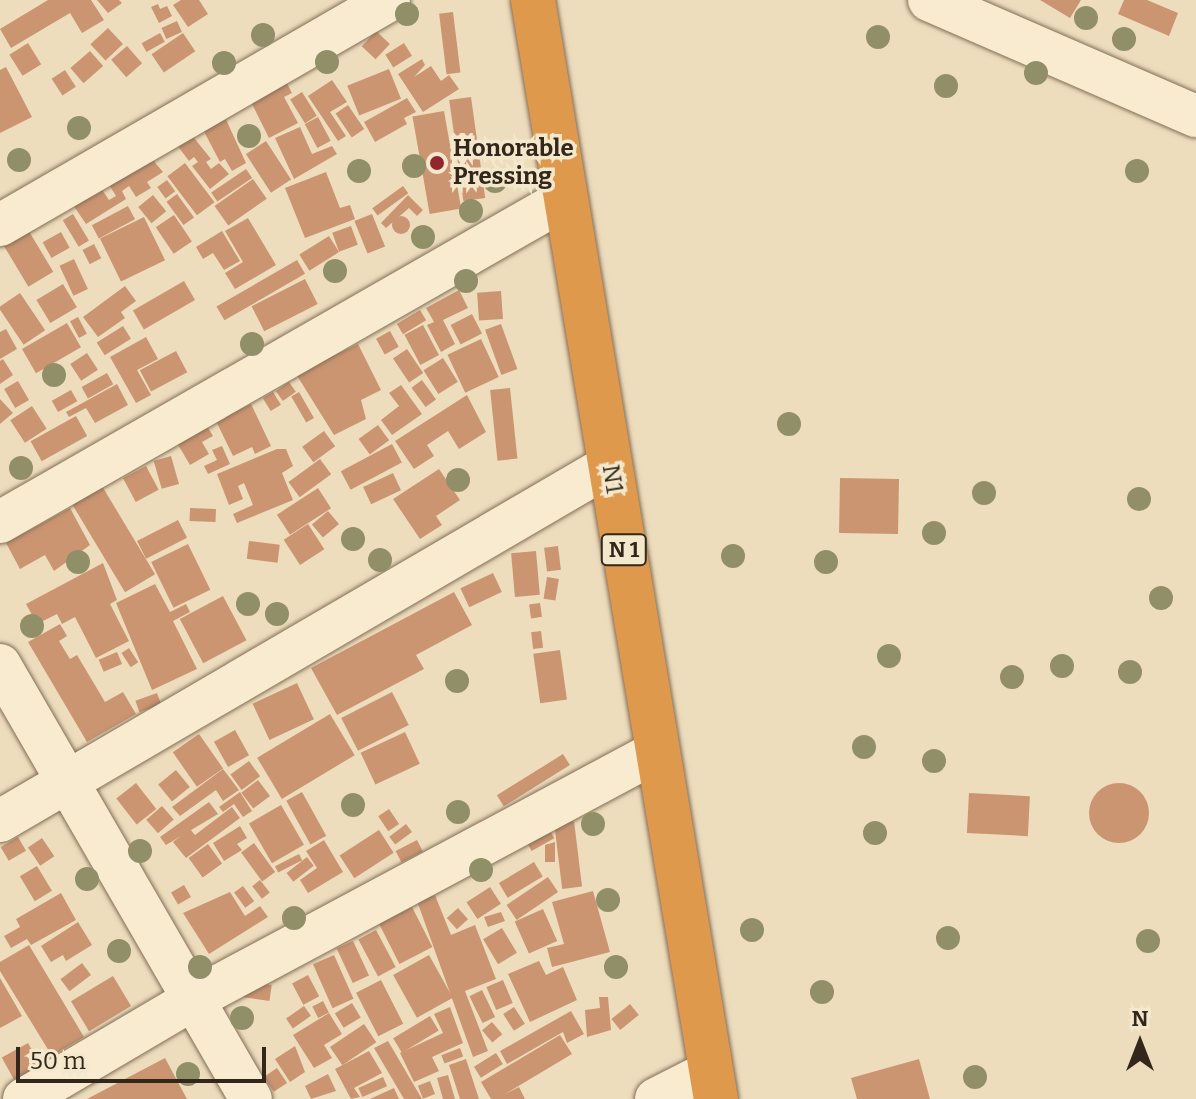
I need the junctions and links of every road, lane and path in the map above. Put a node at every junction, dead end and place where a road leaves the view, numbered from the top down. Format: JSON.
{"nodes":[{"id":1,"x":389,"y":0,"type":"edge"},
{"id":2,"x":533,"y":0,"type":"edge"},
{"id":3,"x":929,"y":0,"type":"edge"},
{"id":4,"x":1196,"y":116,"type":"edge"},
{"id":5,"x":565,"y":199,"type":"junction"},
{"id":6,"x":0,"y":225,"type":"edge"},
{"id":7,"x":610,"y":465,"type":"junction"},
{"id":8,"x":0,"y":522,"type":"edge"},
{"id":9,"x":0,"y":665,"type":"edge"},
{"id":10,"x":658,"y":751,"type":"junction"},
{"id":11,"x":70,"y":779,"type":"junction"},
{"id":12,"x":0,"y":821,"type":"edge"},
{"id":13,"x":194,"y":999,"type":"junction"},
{"id":14,"x":713,"y":1085,"type":"edge"},
{"id":15,"x":24,"y":1099,"type":"edge"},
{"id":16,"x":251,"y":1099,"type":"edge"},
{"id":17,"x":656,"y":1099,"type":"edge"}],
"edges":[{"from":1,"to":6,"type":"street"},
{"from":2,"to":5,"type":"highway","name":"N1","number":"N 1"},
{"from":3,"to":4,"type":"street"},
{"from":5,"to":7,"type":"highway","name":"N1","number":"N 1"},
{"from":5,"to":8,"type":"street"},
{"from":7,"to":10,"type":"highway","name":"N1","number":"N 1"},
{"from":7,"to":11,"type":"street"},
{"from":9,"to":11,"type":"street"},
{"from":10,"to":13,"type":"street"},
{"from":10,"to":14,"type":"highway","name":"N1","number":"N 1"},
{"from":11,"to":12,"type":"street"},
{"from":11,"to":13,"type":"street"},
{"from":13,"to":15,"type":"street"},
{"from":13,"to":16,"type":"street"},
{"from":14,"to":17,"type":"street"}]}
